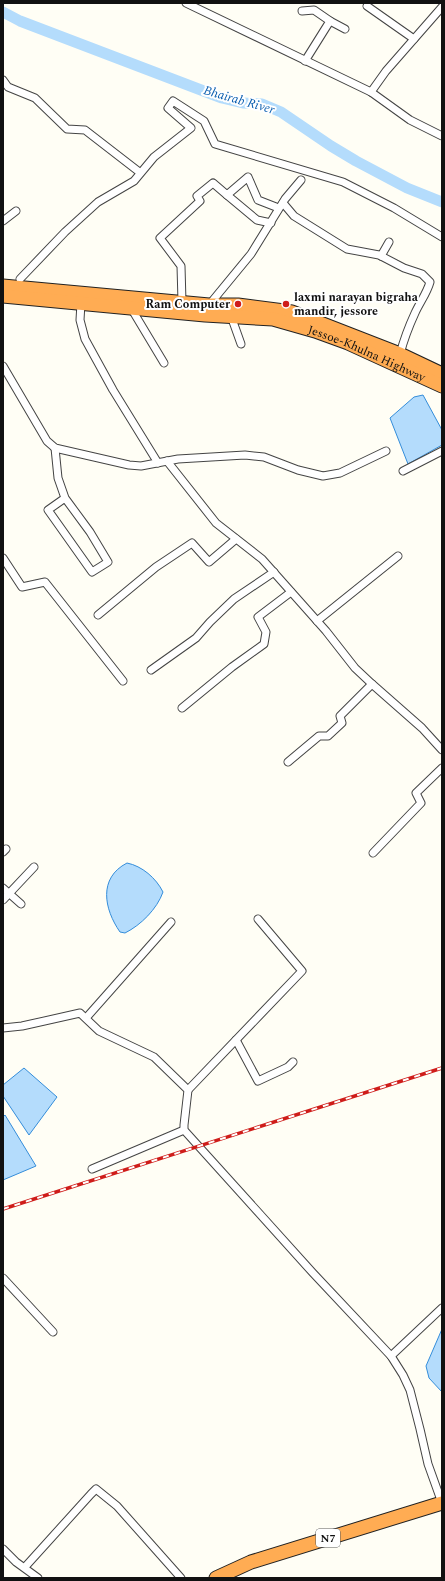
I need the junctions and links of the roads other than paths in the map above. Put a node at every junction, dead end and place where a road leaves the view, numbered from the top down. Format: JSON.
{"nodes":[{"id":1,"x":186,"y":3,"type":"edge"},
{"id":2,"x":367,"y":6,"type":"dead end"},
{"id":3,"x":442,"y":7,"type":"edge"},
{"id":4,"x":302,"y":11,"type":"dead end"},
{"id":5,"x":330,"y":21,"type":"junction"},
{"id":6,"x":345,"y":29,"type":"dead end"},
{"id":7,"x":414,"y":39,"type":"junction"},
{"id":8,"x":306,"y":61,"type":"junction"},
{"id":9,"x":3,"y":80,"type":"edge"},
{"id":10,"x":371,"y":92,"type":"junction"},
{"id":11,"x":442,"y":136,"type":"edge"},
{"id":12,"x":138,"y":171,"type":"dead end"},
{"id":13,"x":301,"y":180,"type":"dead end"},
{"id":14,"x":227,"y":196,"type":"junction"},
{"id":15,"x":283,"y":203,"type":"junction"},
{"id":16,"x":276,"y":207,"type":"dead end"},
{"id":17,"x":16,"y":211,"type":"dead end"},
{"id":18,"x":3,"y":221,"type":"edge"},
{"id":19,"x":271,"y":223,"type":"junction"},
{"id":20,"x":442,"y":237,"type":"edge"},
{"id":21,"x":388,"y":242,"type":"dead end"},
{"id":22,"x":381,"y":256,"type":"junction"},
{"id":23,"x":20,"y":279,"type":"dead end"},
{"id":24,"x":5,"y":289,"type":"edge"},
{"id":25,"x":182,"y":302,"type":"junction"},
{"id":26,"x":81,"y":304,"type":"junction"},
{"id":27,"x":209,"y":305,"type":"junction"},
{"id":28,"x":131,"y":308,"type":"junction"},
{"id":29,"x":231,"y":316,"type":"junction"},
{"id":30,"x":241,"y":344,"type":"dead end"},
{"id":31,"x":400,"y":354,"type":"junction"},
{"id":32,"x":164,"y":363,"type":"dead end"},
{"id":33,"x":3,"y":366,"type":"edge"},
{"id":34,"x":442,"y":374,"type":"edge"},
{"id":35,"x":6,"y":379,"type":"edge"},
{"id":36,"x":442,"y":386,"type":"edge"},
{"id":37,"x":55,"y":448,"type":"junction"},
{"id":38,"x":442,"y":450,"type":"edge"},
{"id":39,"x":386,"y":451,"type":"dead end"},
{"id":40,"x":167,"y":461,"type":"junction"},
{"id":41,"x":158,"y":463,"type":"junction"},
{"id":42,"x":402,"y":471,"type":"dead end"},
{"id":43,"x":65,"y":498,"type":"junction"},
{"id":44,"x":236,"y":539,"type":"junction"},
{"id":45,"x":398,"y":556,"type":"dead end"},
{"id":46,"x":3,"y":558,"type":"edge"},
{"id":47,"x":274,"y":572,"type":"junction"},
{"id":48,"x":292,"y":592,"type":"junction"},
{"id":49,"x":98,"y":615,"type":"dead end"},
{"id":50,"x":317,"y":621,"type":"junction"},
{"id":51,"x":151,"y":670,"type":"dead end"},
{"id":52,"x":123,"y":681,"type":"dead end"},
{"id":53,"x":372,"y":684,"type":"junction"},
{"id":54,"x":182,"y":708,"type":"dead end"},
{"id":55,"x":442,"y":750,"type":"edge"},
{"id":56,"x":288,"y":762,"type":"dead end"},
{"id":57,"x":442,"y":768,"type":"edge"},
{"id":58,"x":373,"y":853,"type":"dead end"},
{"id":59,"x":34,"y":867,"type":"dead end"},
{"id":60,"x":3,"y":888,"type":"edge"},
{"id":61,"x":9,"y":893,"type":"junction"},
{"id":62,"x":3,"y":900,"type":"edge"},
{"id":63,"x":21,"y":904,"type":"dead end"},
{"id":64,"x":258,"y":919,"type":"dead end"},
{"id":65,"x":171,"y":922,"type":"dead end"},
{"id":66,"x":86,"y":1018,"type":"junction"},
{"id":67,"x":3,"y":1028,"type":"edge"},
{"id":68,"x":236,"y":1040,"type":"junction"},
{"id":69,"x":293,"y":1062,"type":"dead end"},
{"id":70,"x":188,"y":1090,"type":"junction"},
{"id":71,"x":184,"y":1130,"type":"junction"},
{"id":72,"x":92,"y":1169,"type":"dead end"},
{"id":73,"x":3,"y":1278,"type":"edge"},
{"id":74,"x":442,"y":1308,"type":"edge"},
{"id":75,"x":53,"y":1332,"type":"dead end"},
{"id":76,"x":391,"y":1356,"type":"junction"},
{"id":77,"x":442,"y":1503,"type":"edge"},
{"id":78,"x":3,"y":1549,"type":"edge"},
{"id":79,"x":25,"y":1567,"type":"junction"},
{"id":80,"x":38,"y":1578,"type":"edge"},
{"id":81,"x":181,"y":1578,"type":"edge"},
{"id":82,"x":216,"y":1578,"type":"edge"}],
"edges":[{"from":1,"to":8,"type":"street"},
{"from":2,"to":7,"type":"street"},
{"from":3,"to":7,"type":"street"},
{"from":4,"to":5,"type":"street"},
{"from":5,"to":6,"type":"street"},
{"from":5,"to":8,"type":"street"},
{"from":7,"to":10,"type":"street"},
{"from":8,"to":10,"type":"street"},
{"from":9,"to":12,"type":"street"},
{"from":10,"to":11,"type":"street"},
{"from":13,"to":15,"type":"street"},
{"from":14,"to":16,"type":"street"},
{"from":14,"to":19,"type":"street"},
{"from":14,"to":25,"type":"street"},
{"from":15,"to":19,"type":"street"},
{"from":15,"to":22,"type":"street"},
{"from":17,"to":18,"type":"street"},
{"from":19,"to":27,"type":"street"},
{"from":20,"to":23,"type":"street"},
{"from":21,"to":22,"type":"street"},
{"from":22,"to":31,"type":"street"},
{"from":24,"to":25,"type":"highway","name":"Jessoe-Khulna Highway"},
{"from":24,"to":26,"type":"highway","name":"Jessoe-Khulna Highway"},
{"from":25,"to":27,"type":"highway","name":"Jessoe-Khulna Highway"},
{"from":26,"to":28,"type":"highway","name":"Jessoe-Khulna Highway"},
{"from":26,"to":41,"type":"street"},
{"from":27,"to":31,"type":"highway","name":"Jessoe-Khulna Highway"},
{"from":28,"to":29,"type":"highway","name":"Jessoe-Khulna Highway"},
{"from":28,"to":32,"type":"street"},
{"from":29,"to":30,"type":"street"},
{"from":29,"to":36,"type":"highway","name":"Jessoe-Khulna Highway"},
{"from":31,"to":34,"type":"highway","name":"Jessoe-Khulna Highway"},
{"from":33,"to":35,"type":"street"},
{"from":35,"to":37,"type":"street"},
{"from":37,"to":41,"type":"street"},
{"from":37,"to":43,"type":"street"},
{"from":38,"to":42,"type":"street"},
{"from":39,"to":40,"type":"street"},
{"from":40,"to":41,"type":"street"},
{"from":40,"to":44,"type":"street"},
{"from":43,"to":43,"type":"street"},
{"from":44,"to":47,"type":"street"},
{"from":44,"to":49,"type":"street"},
{"from":45,"to":50,"type":"street"},
{"from":46,"to":52,"type":"street"},
{"from":47,"to":48,"type":"street"},
{"from":47,"to":51,"type":"street"},
{"from":48,"to":50,"type":"street"},
{"from":48,"to":54,"type":"street"},
{"from":50,"to":53,"type":"street"},
{"from":53,"to":55,"type":"street"},
{"from":53,"to":56,"type":"street"},
{"from":57,"to":58,"type":"street"},
{"from":59,"to":61,"type":"street"},
{"from":60,"to":61,"type":"street"},
{"from":61,"to":62,"type":"street"},
{"from":61,"to":63,"type":"street"},
{"from":64,"to":68,"type":"street"},
{"from":65,"to":66,"type":"street"},
{"from":66,"to":67,"type":"street"},
{"from":66,"to":70,"type":"street"},
{"from":68,"to":69,"type":"street"},
{"from":68,"to":70,"type":"street"},
{"from":70,"to":71,"type":"street"},
{"from":71,"to":72,"type":"street"},
{"from":71,"to":76,"type":"street"},
{"from":73,"to":75,"type":"street"},
{"from":74,"to":76,"type":"street"},
{"from":76,"to":77,"type":"street"},
{"from":77,"to":82,"type":"highway","number":"N7"},
{"from":78,"to":79,"type":"street"},
{"from":79,"to":80,"type":"street"},
{"from":79,"to":81,"type":"street"}]}
